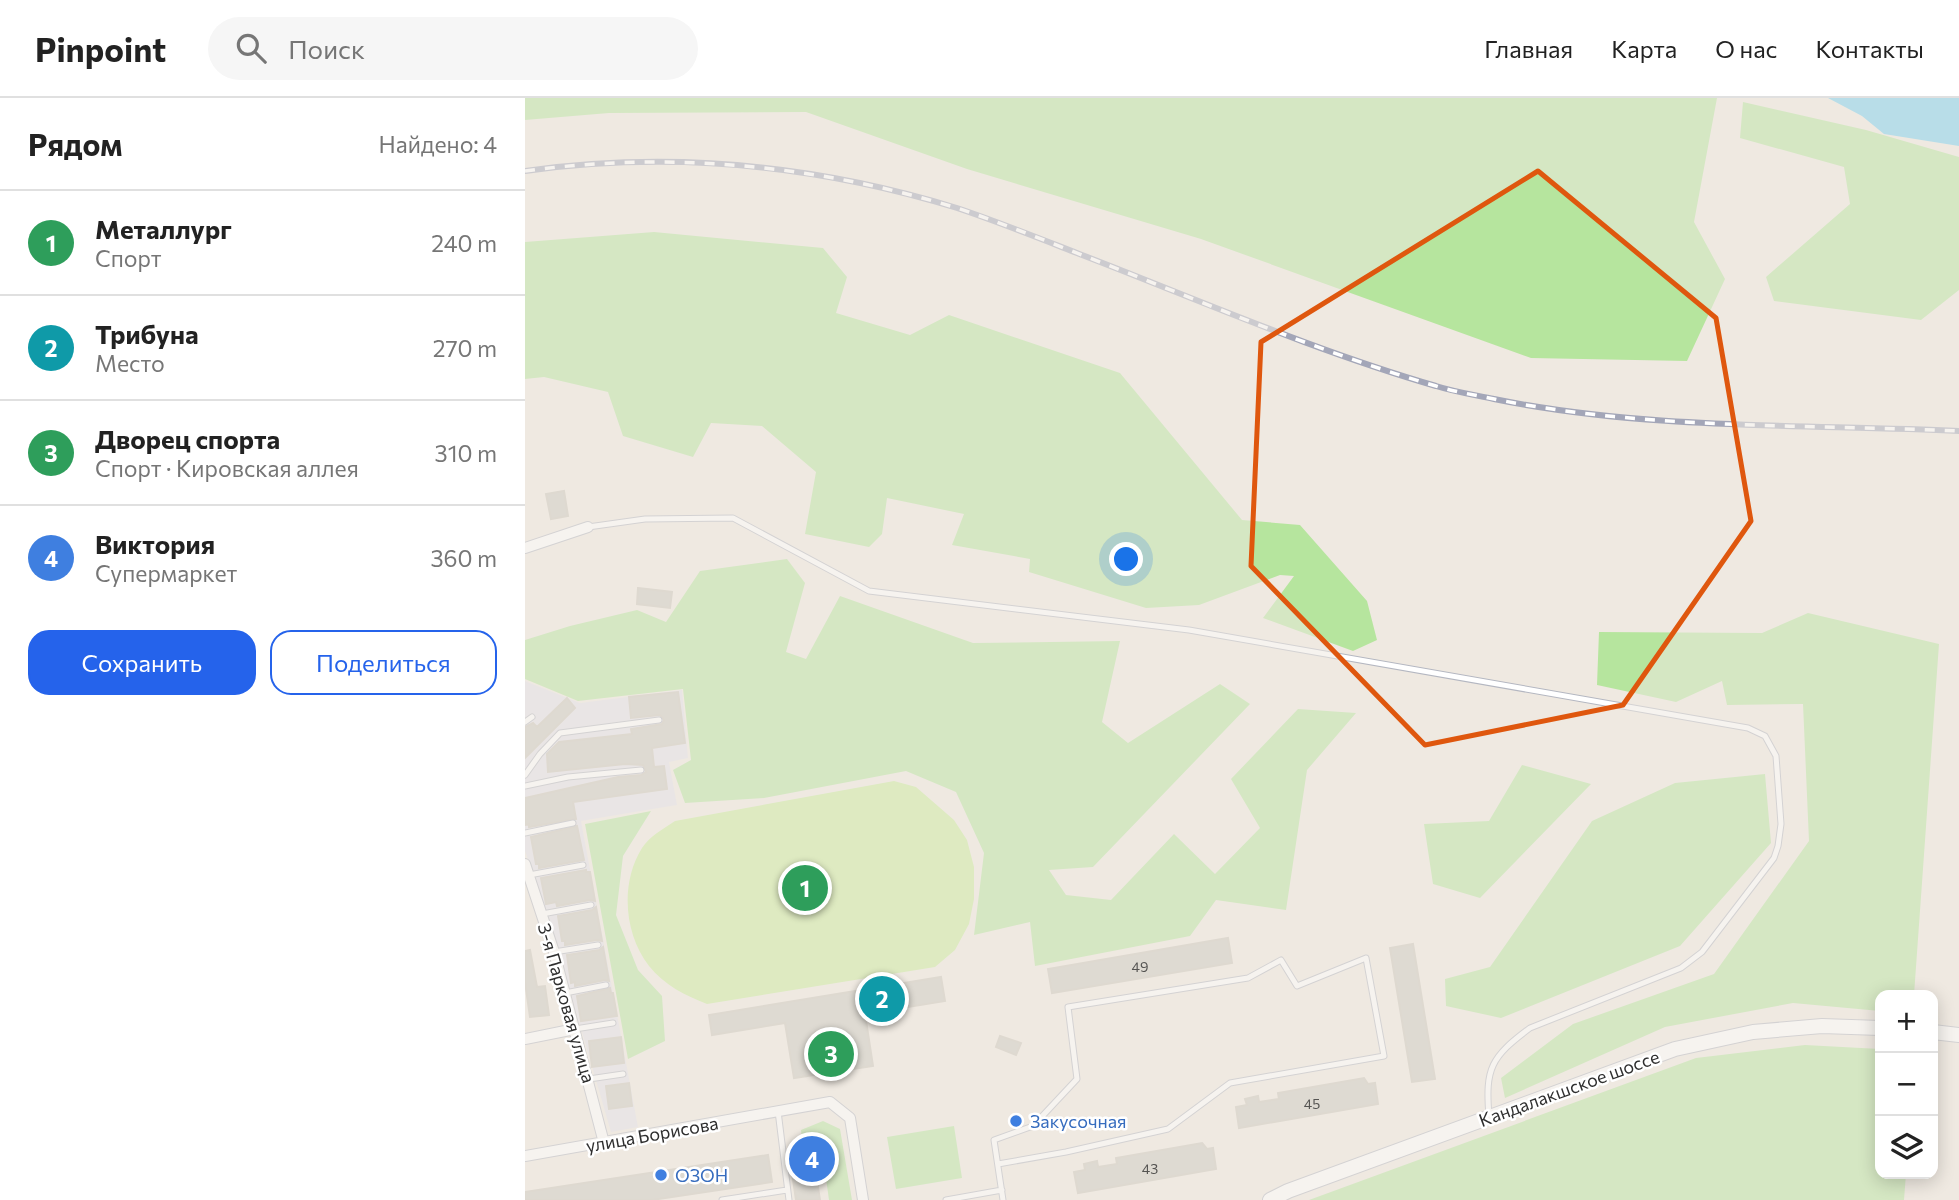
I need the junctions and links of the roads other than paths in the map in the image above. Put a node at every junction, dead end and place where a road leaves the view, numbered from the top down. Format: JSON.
{"nodes":[{"id":1,"x":588,"y":527,"type":"joint"},
{"id":2,"x":525,"y":548,"type":"edge"},
{"id":3,"x":532,"y":717,"type":"dead end"},
{"id":4,"x":659,"y":720,"type":"dead end"},
{"id":5,"x":525,"y":722,"type":"edge"},
{"id":6,"x":641,"y":770,"type":"dead end"},
{"id":7,"x":525,"y":775,"type":"edge"},
{"id":8,"x":525,"y":786,"type":"edge"},
{"id":9,"x":573,"y":823,"type":"dead end"},
{"id":10,"x":525,"y":833,"type":"edge"},
{"id":11,"x":583,"y":865,"type":"dead end"},
{"id":12,"x":527,"y":870,"type":"edge"},
{"id":13,"x":591,"y":905,"type":"dead end"},
{"id":14,"x":542,"y":914,"type":"junction"},
{"id":15,"x":598,"y":945,"type":"dead end"},
{"id":16,"x":554,"y":952,"type":"junction"},
{"id":17,"x":606,"y":985,"type":"dead end"},
{"id":18,"x":565,"y":993,"type":"junction"},
{"id":19,"x":613,"y":1023,"type":"dead end"},
{"id":20,"x":1875,"y":1028,"type":"edge"},
{"id":21,"x":575,"y":1029,"type":"junction"},
{"id":22,"x":1938,"y":1033,"type":"edge"},
{"id":23,"x":1959,"y":1035,"type":"edge"},
{"id":24,"x":525,"y":1039,"type":"edge"},
{"id":25,"x":623,"y":1074,"type":"dead end"},
{"id":26,"x":589,"y":1079,"type":"junction"},
{"id":27,"x":778,"y":1111,"type":"junction"},
{"id":28,"x":1489,"y":1117,"type":"junction"},
{"id":29,"x":604,"y":1143,"type":"junction"},
{"id":30,"x":525,"y":1156,"type":"edge"},
{"id":31,"x":998,"y":1164,"type":"junction"},
{"id":32,"x":787,"y":1190,"type":"junction"},
{"id":33,"x":1002,"y":1190,"type":"junction"},
{"id":34,"x":722,"y":1200,"type":"edge"},
{"id":35,"x":789,"y":1200,"type":"edge"},
{"id":36,"x":863,"y":1200,"type":"edge"},
{"id":37,"x":946,"y":1200,"type":"edge"},
{"id":38,"x":1003,"y":1200,"type":"edge"},
{"id":39,"x":1270,"y":1200,"type":"edge"}],
"edges":[{"from":1,"to":2,"type":"street"},
{"from":1,"to":28,"type":"lane"},
{"from":3,"to":5,"type":"lane"},
{"from":4,"to":7,"type":"lane"},
{"from":6,"to":8,"type":"lane"},
{"from":9,"to":10,"type":"lane"},
{"from":11,"to":12,"type":"lane"},
{"from":12,"to":14,"type":"street","name":"3-я Парковая улица"},
{"from":13,"to":14,"type":"lane"},
{"from":14,"to":16,"type":"street","name":"3-я Парковая улица"},
{"from":15,"to":16,"type":"lane"},
{"from":16,"to":18,"type":"street","name":"3-я Парковая улица"},
{"from":17,"to":18,"type":"lane"},
{"from":18,"to":21,"type":"street","name":"3-я Парковая улица"},
{"from":19,"to":21,"type":"lane"},
{"from":20,"to":28,"type":"main road","name":"Кандалакшское шоссе"},
{"from":21,"to":24,"type":"street"},
{"from":21,"to":26,"type":"street","name":"3-я Парковая улица"},
{"from":22,"to":23,"type":"main road"},
{"from":25,"to":26,"type":"lane"},
{"from":26,"to":29,"type":"street","name":"3-я Парковая улица"},
{"from":27,"to":29,"type":"street","name":"улица Борисова"},
{"from":27,"to":32,"type":"lane"},
{"from":27,"to":36,"type":"street","name":"улица Борисова"},
{"from":28,"to":39,"type":"main road","name":"Кандалакшское шоссе"},
{"from":29,"to":30,"type":"street","name":"улица Борисова"},
{"from":31,"to":31,"type":"lane"},
{"from":31,"to":33,"type":"lane"},
{"from":32,"to":34,"type":"lane"},
{"from":32,"to":35,"type":"lane"},
{"from":33,"to":37,"type":"lane"},
{"from":33,"to":38,"type":"lane"}]}
